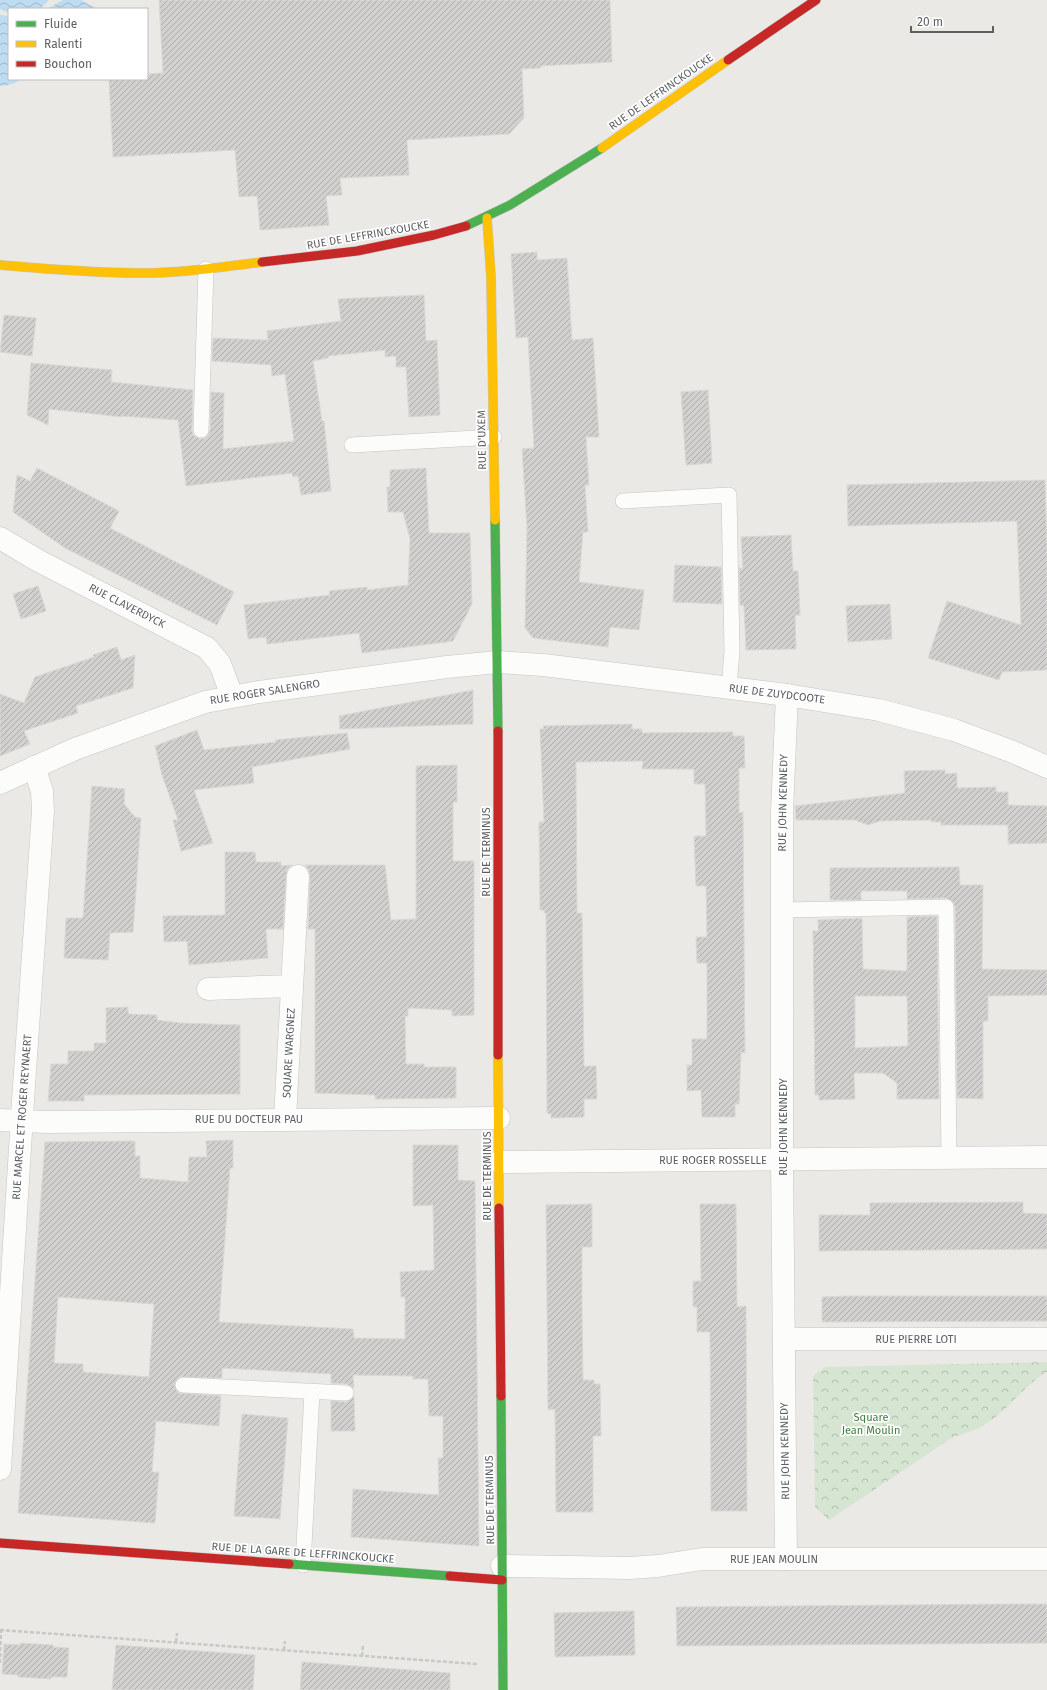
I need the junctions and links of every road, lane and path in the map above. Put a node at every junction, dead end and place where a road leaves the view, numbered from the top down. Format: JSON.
{"nodes":[{"id":1,"x":816,"y":0,"type":"edge"},
{"id":2,"x":487,"y":218,"type":"junction"},
{"id":3,"x":0,"y":265,"type":"edge"},
{"id":4,"x":206,"y":269,"type":"junction"},
{"id":5,"x":201,"y":430,"type":"dead end"},
{"id":6,"x":494,"y":437,"type":"junction"},
{"id":7,"x":352,"y":445,"type":"dead end"},
{"id":8,"x":623,"y":501,"type":"dead end"},
{"id":9,"x":0,"y":538,"type":"edge"},
{"id":10,"x":497,"y":662,"type":"junction"},
{"id":11,"x":729,"y":688,"type":"junction"},
{"id":12,"x":787,"y":695,"type":"junction"},
{"id":13,"x":232,"y":696,"type":"junction"},
{"id":14,"x":34,"y":767,"type":"junction"},
{"id":15,"x":1047,"y":767,"type":"edge"},
{"id":16,"x":0,"y":783,"type":"edge"},
{"id":17,"x":298,"y":876,"type":"dead end"},
{"id":18,"x":782,"y":910,"type":"junction"},
{"id":19,"x":292,"y":986,"type":"junction"},
{"id":20,"x":208,"y":989,"type":"dead end"},
{"id":21,"x":499,"y":1118,"type":"junction"},
{"id":22,"x":285,"y":1119,"type":"junction"},
{"id":23,"x":0,"y":1120,"type":"edge"},
{"id":24,"x":22,"y":1121,"type":"junction"},
{"id":25,"x":1047,"y":1156,"type":"edge"},
{"id":26,"x":949,"y":1158,"type":"junction"},
{"id":27,"x":782,"y":1160,"type":"junction"},
{"id":28,"x":499,"y":1162,"type":"junction"},
{"id":29,"x":1047,"y":1338,"type":"edge"},
{"id":30,"x":784,"y":1339,"type":"junction"},
{"id":31,"x":183,"y":1385,"type":"dead end"},
{"id":32,"x":312,"y":1392,"type":"junction"},
{"id":33,"x":346,"y":1394,"type":"dead end"},
{"id":34,"x":0,"y":1469,"type":"edge"},
{"id":35,"x":0,"y":1543,"type":"edge"},
{"id":36,"x":786,"y":1559,"type":"junction"},
{"id":37,"x":1047,"y":1559,"type":"edge"},
{"id":38,"x":303,"y":1565,"type":"junction"},
{"id":39,"x":502,"y":1573,"type":"junction"},
{"id":40,"x":1,"y":1630,"type":"edge"},
{"id":41,"x":177,"y":1633,"type":"dead end"},
{"id":42,"x":285,"y":1641,"type":"dead end"},
{"id":43,"x":176,"y":1642,"type":"junction"},
{"id":44,"x":363,"y":1646,"type":"dead end"},
{"id":45,"x":284,"y":1650,"type":"junction"},
{"id":46,"x":362,"y":1656,"type":"junction"},
{"id":47,"x":0,"y":1663,"type":"edge"},
{"id":48,"x":503,"y":1666,"type":"junction"},
{"id":49,"x":503,"y":1690,"type":"edge"}],
"edges":[{"from":1,"to":2,"type":"main road","name":"RUE DE LEFFRINCKOUCKE"},
{"from":2,"to":4,"type":"main road","name":"RUE DE LEFFRINCKOUCKE"},
{"from":2,"to":6,"type":"main road","name":"RUE D'UXEM"},
{"from":3,"to":4,"type":"main road","name":"RUE DE LEFFRINCKOUCKE"},
{"from":4,"to":5,"type":"lane"},
{"from":6,"to":7,"type":"lane"},
{"from":6,"to":10,"type":"main road","name":"RUE D'UXEM"},
{"from":8,"to":11,"type":"lane"},
{"from":9,"to":13,"type":"street","name":"RUE CLAVERDYCK"},
{"from":10,"to":11,"type":"street","name":"RUE DE ZUYDCOOTE"},
{"from":10,"to":13,"type":"street","name":"RUE ROGER SALENGRO"},
{"from":10,"to":21,"type":"main road","name":"RUE DE TERMINUS"},
{"from":11,"to":12,"type":"street","name":"RUE DE ZUYDCOOTE"},
{"from":12,"to":15,"type":"street","name":"RUE DE ZUYDCOOTE"},
{"from":12,"to":18,"type":"street","name":"RUE JOHN KENNEDY"},
{"from":13,"to":14,"type":"street","name":"RUE ROGER SALENGRO"},
{"from":14,"to":16,"type":"street","name":"RUE ROGER SALENGRO"},
{"from":14,"to":24,"type":"street","name":"RUE MARCEL ET ROGER REYNAERT"},
{"from":17,"to":19,"type":"street","name":"SQUARE WARGNEZ"},
{"from":18,"to":26,"type":"lane"},
{"from":18,"to":27,"type":"street","name":"RUE JOHN KENNEDY"},
{"from":19,"to":20,"type":"street"},
{"from":19,"to":22,"type":"street","name":"SQUARE WARGNEZ"},
{"from":21,"to":22,"type":"street","name":"RUE DU DOCTEUR PAU"},
{"from":21,"to":28,"type":"main road","name":"RUE DE TERMINUS"},
{"from":22,"to":24,"type":"street","name":"RUE DU DOCTEUR PAU"},
{"from":23,"to":24,"type":"street","name":"RUE DU DOCTEUR PAU"},
{"from":24,"to":34,"type":"street","name":"RUE MARCEL ET ROGER REYNAERT"},
{"from":25,"to":26,"type":"street","name":"RUE ROGER ROSSELLE"},
{"from":26,"to":27,"type":"street","name":"RUE ROGER ROSSELLE"},
{"from":27,"to":28,"type":"street","name":"RUE ROGER ROSSELLE"},
{"from":27,"to":30,"type":"street","name":"RUE JOHN KENNEDY"},
{"from":28,"to":39,"type":"main road","name":"RUE DE TERMINUS"},
{"from":29,"to":30,"type":"street","name":"RUE PIERRE LOTI"},
{"from":30,"to":36,"type":"street","name":"RUE JOHN KENNEDY"},
{"from":31,"to":32,"type":"lane"},
{"from":32,"to":33,"type":"lane"},
{"from":32,"to":38,"type":"lane"},
{"from":35,"to":38,"type":"main road","name":"RUE DE LA GARE DE LEFFRINCKOUCKE"},
{"from":36,"to":37,"type":"street","name":"RUE JEAN MOULIN"},
{"from":36,"to":39,"type":"street","name":"RUE JEAN MOULIN"},
{"from":38,"to":39,"type":"main road","name":"RUE DE LA GARE DE LEFFRINCKOUCKE"},
{"from":39,"to":48,"type":"main road","name":"RUE DE TERMINUS"},
{"from":40,"to":43,"type":"path"},
{"from":40,"to":47,"type":"path"},
{"from":41,"to":43,"type":"path"},
{"from":42,"to":45,"type":"path"},
{"from":43,"to":45,"type":"path"},
{"from":44,"to":46,"type":"path"},
{"from":45,"to":46,"type":"path"},
{"from":46,"to":48,"type":"path"},
{"from":48,"to":49,"type":"main road","name":"RUE DE TERMINUS"}]}
